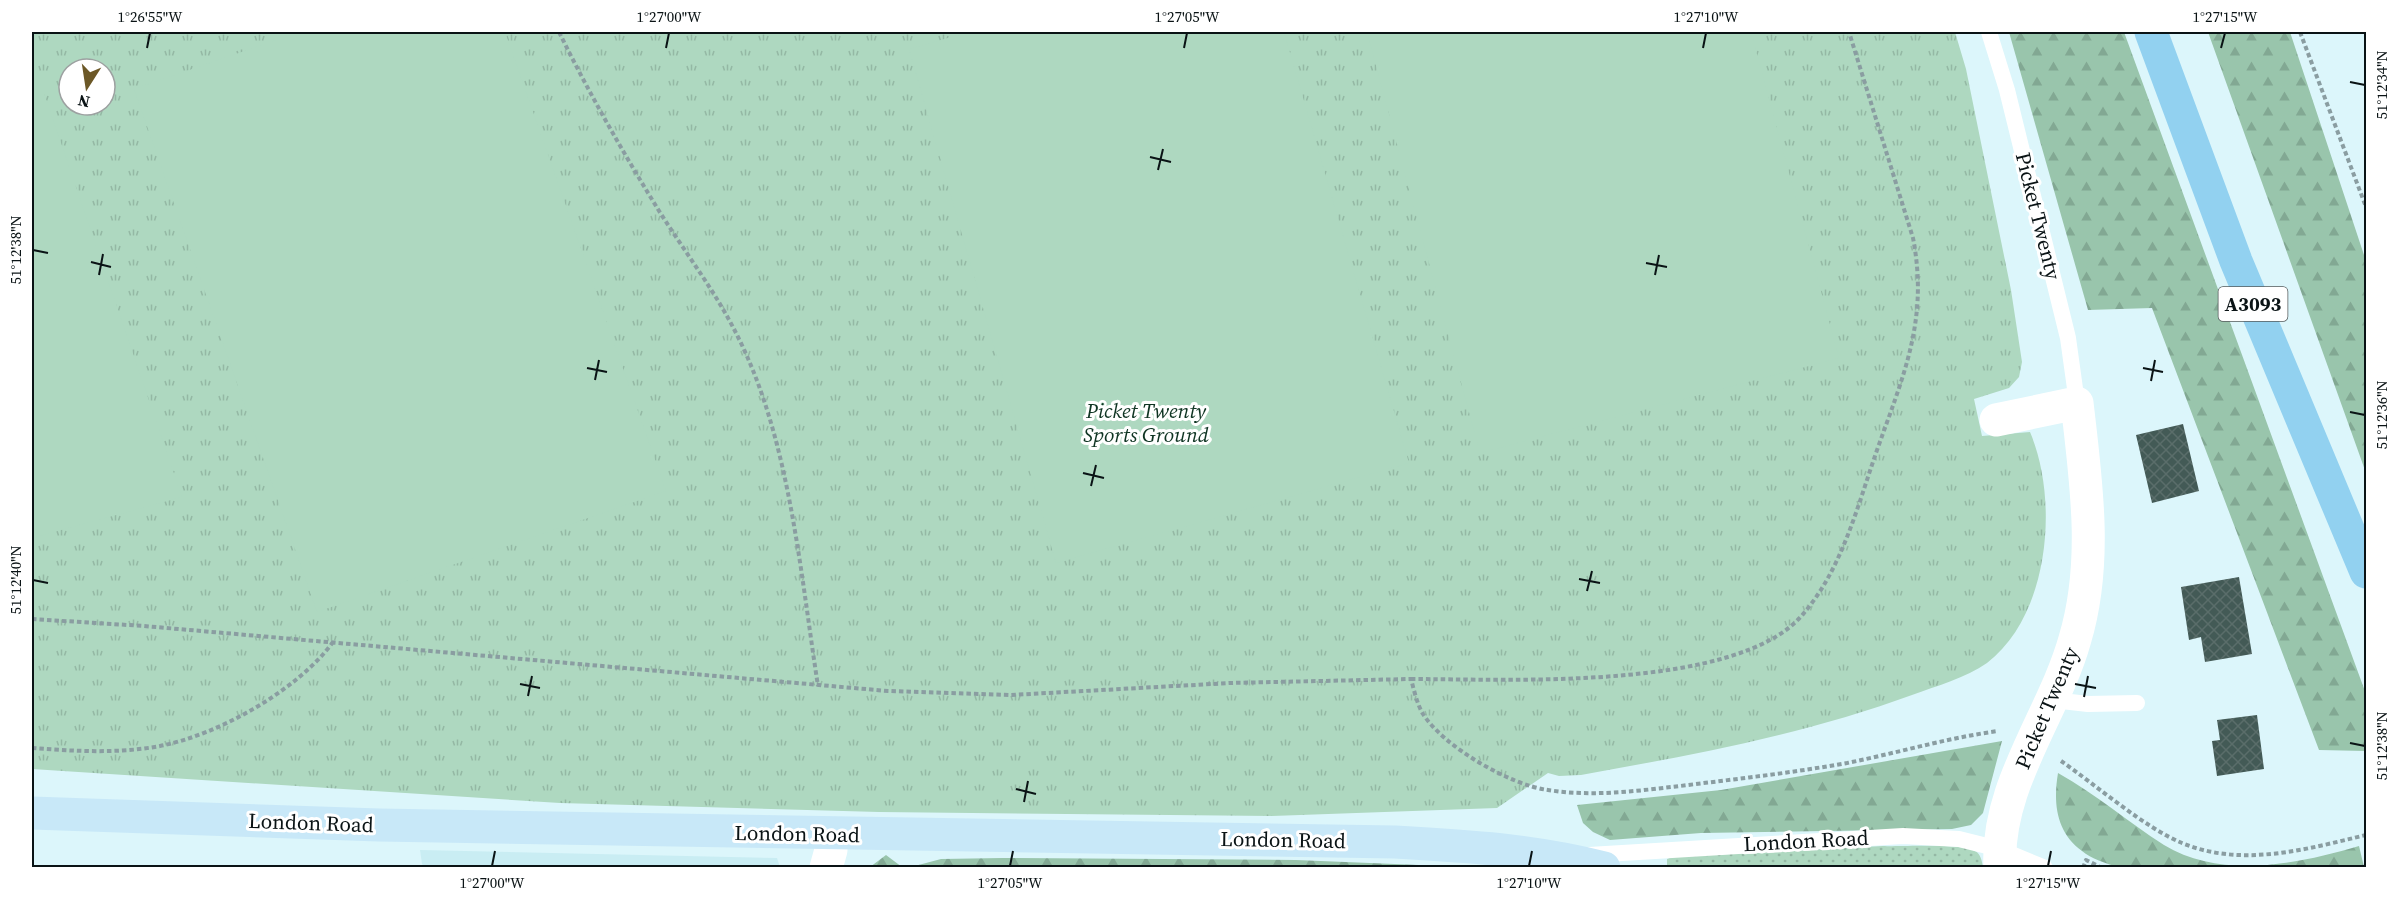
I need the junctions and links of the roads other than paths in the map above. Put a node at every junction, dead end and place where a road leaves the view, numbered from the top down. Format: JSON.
{"nodes":[{"id":1,"x":1989,"y":32,"type":"edge"},
{"id":2,"x":2151,"y":32,"type":"edge"},
{"id":3,"x":2077,"y":403,"type":"junction"},
{"id":4,"x":1996,"y":420,"type":"dead end"},
{"id":5,"x":2367,"y":572,"type":"edge"},
{"id":6,"x":2053,"y":700,"type":"junction"},
{"id":7,"x":2137,"y":703,"type":"dead end"},
{"id":8,"x":32,"y":813,"type":"edge"},
{"id":9,"x":831,"y":835,"type":"junction"},
{"id":10,"x":1562,"y":857,"type":"junction"},
{"id":11,"x":2000,"y":858,"type":"edge"},
{"id":12,"x":826,"y":867,"type":"edge"},
{"id":13,"x":1604,"y":867,"type":"edge"},
{"id":14,"x":2045,"y":867,"type":"edge"}],
"edges":[{"from":1,"to":3,"type":"lane","name":"Picket Twenty"},
{"from":2,"to":5,"type":"main road","number":"A3093"},
{"from":3,"to":4,"type":"street"},
{"from":3,"to":6,"type":"street","name":"Picket Twenty"},
{"from":6,"to":7,"type":"lane"},
{"from":6,"to":11,"type":"street","name":"Picket Twenty"},
{"from":8,"to":9,"type":"main road","name":"London Road"},
{"from":9,"to":10,"type":"main road","name":"London Road"},
{"from":9,"to":12,"type":"street"},
{"from":10,"to":11,"type":"lane","name":"London Road"},
{"from":10,"to":13,"type":"main road","name":"London Road"},
{"from":11,"to":14,"type":"lane","name":"London Road"}]}
